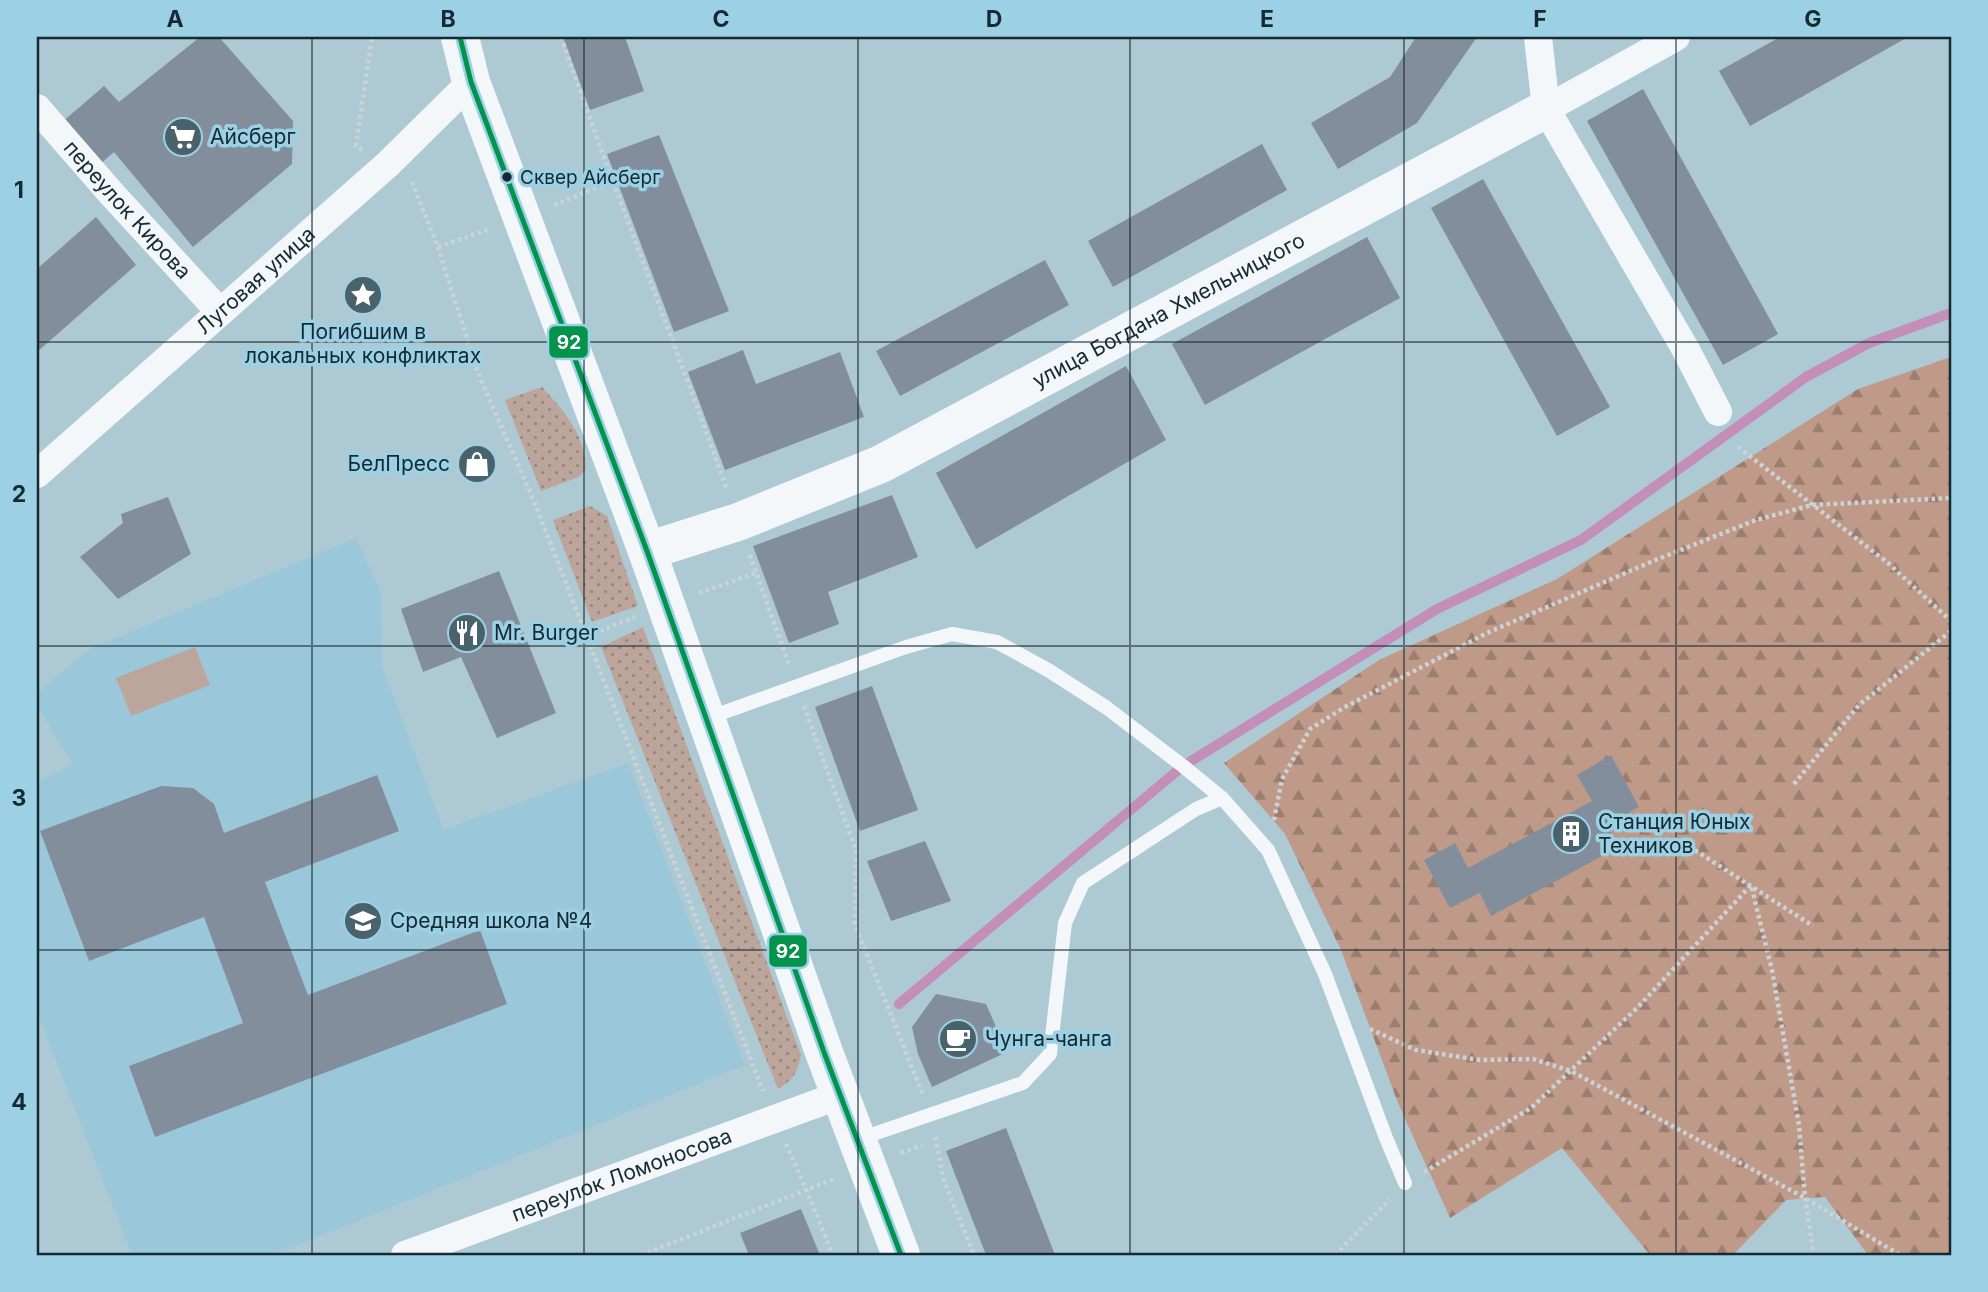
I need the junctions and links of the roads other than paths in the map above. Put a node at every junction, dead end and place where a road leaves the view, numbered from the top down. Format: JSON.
{"nodes":[{"id":1,"x":460,"y":37,"type":"edge"},
{"id":2,"x":1538,"y":37,"type":"edge"},
{"id":3,"x":1676,"y":37,"type":"edge"},
{"id":4,"x":471,"y":82,"type":"junction"},
{"id":5,"x":37,"y":108,"type":"edge"},
{"id":6,"x":1546,"y":109,"type":"junction"},
{"id":7,"x":220,"y":312,"type":"junction"},
{"id":8,"x":1718,"y":412,"type":"dead end"},
{"id":9,"x":37,"y":474,"type":"edge"},
{"id":10,"x":647,"y":551,"type":"junction"},
{"id":11,"x":706,"y":719,"type":"junction"},
{"id":12,"x":1222,"y":798,"type":"junction"},
{"id":13,"x":840,"y":1095,"type":"junction"},
{"id":14,"x":863,"y":1153,"type":"junction"},
{"id":15,"x":1405,"y":1184,"type":"road end"},
{"id":16,"x":405,"y":1255,"type":"edge"},
{"id":17,"x":901,"y":1255,"type":"edge"}],
"edges":[{"from":1,"to":4,"type":"street"},
{"from":2,"to":6,"type":"street"},
{"from":3,"to":6,"type":"street","name":"улица Богдана Хмельницкого"},
{"from":4,"to":7,"type":"street","name":"Луговая улица"},
{"from":4,"to":10,"type":"street"},
{"from":5,"to":7,"type":"street","name":"переулок Кирова"},
{"from":6,"to":8,"type":"street"},
{"from":6,"to":10,"type":"street","name":"улица Богдана Хмельницкого"},
{"from":7,"to":9,"type":"street","name":"Луговая улица"},
{"from":10,"to":11,"type":"street"},
{"from":11,"to":12,"type":"lane"},
{"from":11,"to":13,"type":"street"},
{"from":12,"to":14,"type":"lane"},
{"from":12,"to":15,"type":"lane"},
{"from":13,"to":14,"type":"street"},
{"from":13,"to":16,"type":"street","name":"переулок Ломоносова"},
{"from":14,"to":17,"type":"street"}]}
